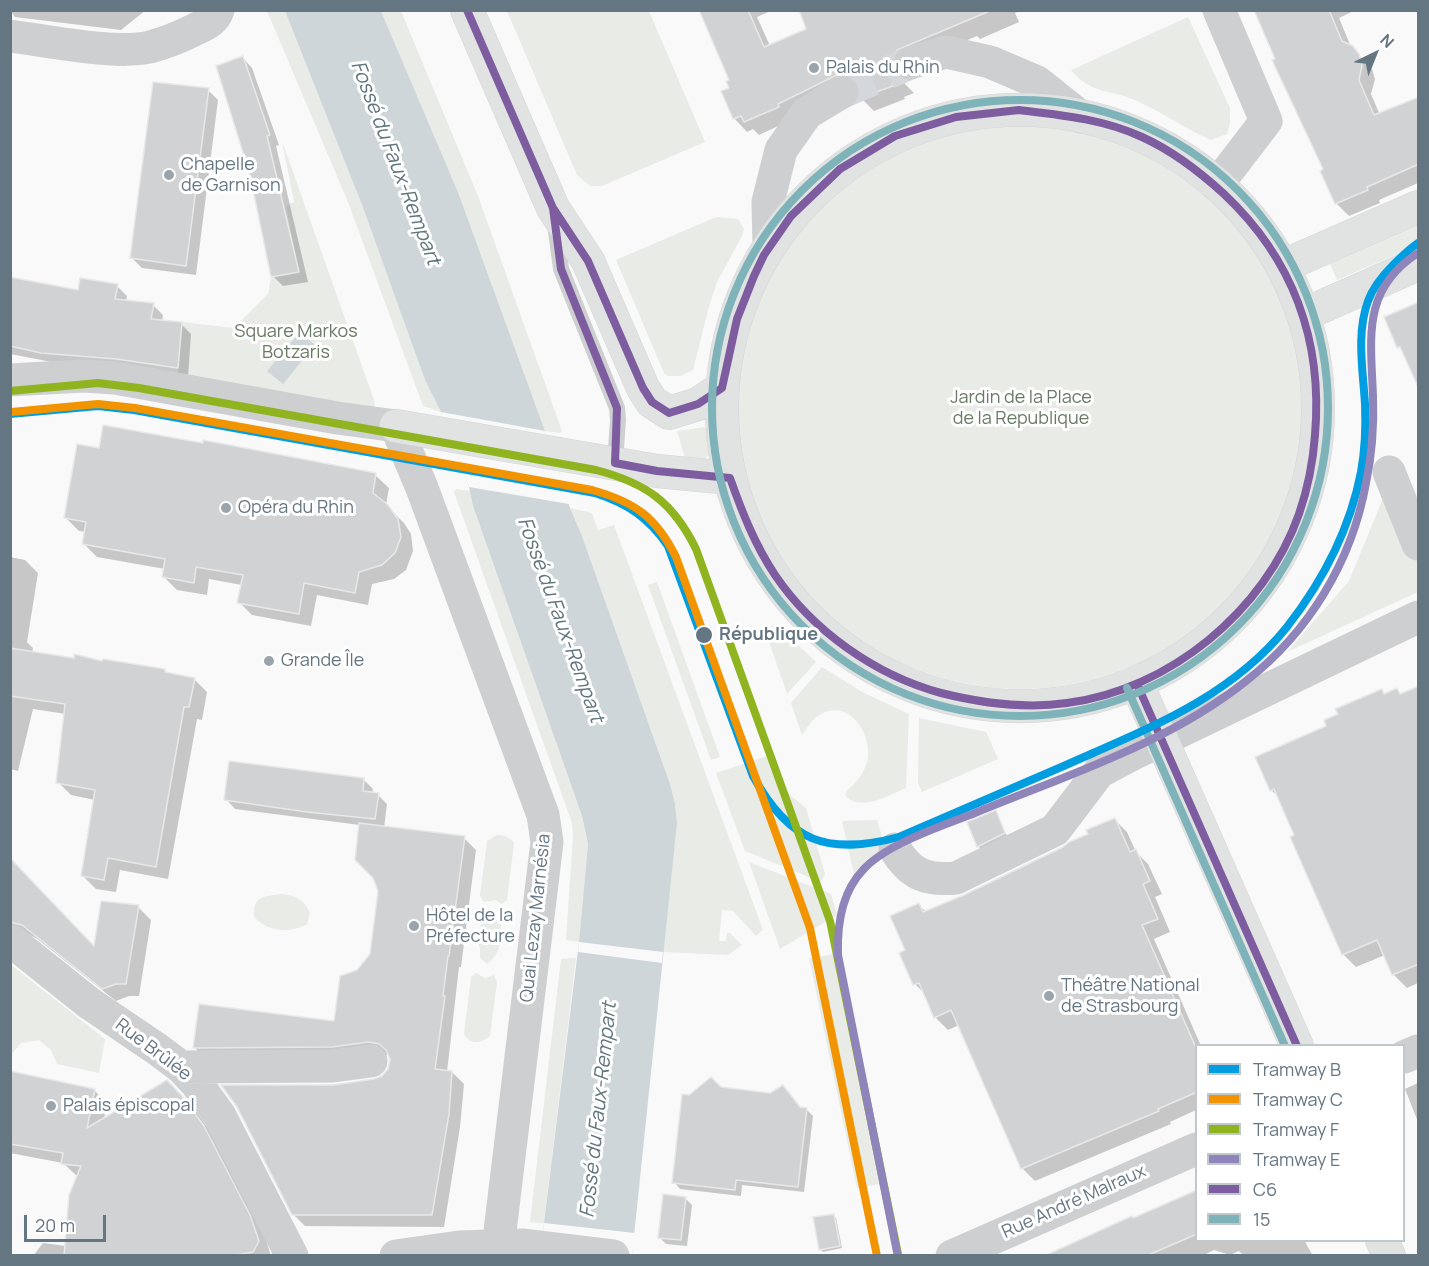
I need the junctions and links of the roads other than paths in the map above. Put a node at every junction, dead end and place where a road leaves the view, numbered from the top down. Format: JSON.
{"nodes":[{"id":1,"x":218,"y":10,"type":"edge"},
{"id":2,"x":467,"y":10,"type":"edge"},
{"id":3,"x":1219,"y":10,"type":"edge"},
{"id":4,"x":10,"y":36,"type":"edge"},
{"id":5,"x":910,"y":63,"type":"tunnel mouth"},
{"id":6,"x":842,"y":92,"type":"tunnel mouth"},
{"id":7,"x":1081,"y":117,"type":"junction"},
{"id":8,"x":1217,"y":185,"type":"junction"},
{"id":9,"x":1419,"y":207,"type":"edge"},
{"id":10,"x":553,"y":208,"type":"junction"},
{"id":11,"x":770,"y":246,"type":"junction"},
{"id":12,"x":1419,"y":264,"type":"edge"},
{"id":13,"x":1283,"y":266,"type":"junction"},
{"id":14,"x":1303,"y":315,"type":"junction"},
{"id":15,"x":10,"y":380,"type":"edge"},
{"id":16,"x":722,"y":388,"type":"junction"},
{"id":17,"x":411,"y":429,"type":"junction"},
{"id":18,"x":615,"y":463,"type":"junction"},
{"id":19,"x":1389,"y":472,"type":"dead end"},
{"id":20,"x":730,"y":478,"type":"junction"},
{"id":21,"x":1419,"y":544,"type":"edge"},
{"id":22,"x":1419,"y":617,"type":"edge"},
{"id":23,"x":1137,"y":684,"type":"junction"},
{"id":24,"x":1163,"y":740,"type":"junction"},
{"id":25,"x":895,"y":849,"type":"dead end"},
{"id":26,"x":10,"y":940,"type":"edge"},
{"id":27,"x":1296,"y":1044,"type":"edge"},
{"id":28,"x":1419,"y":1051,"type":"edge"},
{"id":29,"x":1405,"y":1057,"type":"edge"},
{"id":30,"x":371,"y":1061,"type":"dead end"},
{"id":31,"x":181,"y":1067,"type":"junction"},
{"id":32,"x":1195,"y":1150,"type":"edge"},
{"id":33,"x":505,"y":1249,"type":"edge"},
{"id":34,"x":292,"y":1256,"type":"edge"},
{"id":35,"x":396,"y":1256,"type":"edge"},
{"id":36,"x":613,"y":1256,"type":"edge"},
{"id":37,"x":952,"y":1256,"type":"edge"}],
"edges":[{"from":1,"to":4,"type":"street"},
{"from":2,"to":10,"type":"street"},
{"from":3,"to":8,"type":"street"},
{"from":5,"to":7,"type":"street"},
{"from":6,"to":11,"type":"street"},
{"from":7,"to":8,"type":"street"},
{"from":7,"to":11,"type":"street"},
{"from":8,"to":13,"type":"street"},
{"from":9,"to":13,"type":"street"},
{"from":10,"to":16,"type":"street"},
{"from":10,"to":18,"type":"lane"},
{"from":11,"to":16,"type":"street"},
{"from":12,"to":14,"type":"street"},
{"from":13,"to":14,"type":"street"},
{"from":14,"to":23,"type":"street"},
{"from":15,"to":17,"type":"street"},
{"from":16,"to":20,"type":"street"},
{"from":17,"to":18,"type":"street"},
{"from":17,"to":33,"type":"street","name":"Quai Lezay Marnésia"},
{"from":18,"to":20,"type":"street"},
{"from":19,"to":21,"type":"street"},
{"from":20,"to":23,"type":"street"},
{"from":22,"to":24,"type":"street"},
{"from":23,"to":24,"type":"street"},
{"from":24,"to":25,"type":"street"},
{"from":24,"to":27,"type":"street"},
{"from":26,"to":31,"type":"street","name":"Rue Brûlée"},
{"from":28,"to":29,"type":"street"},
{"from":30,"to":31,"type":"street"},
{"from":31,"to":34,"type":"street","name":"Rue Brûlée"},
{"from":32,"to":37,"type":"street","name":"Rue André Malraux"},
{"from":33,"to":35,"type":"street"},
{"from":33,"to":36,"type":"street"}]}
